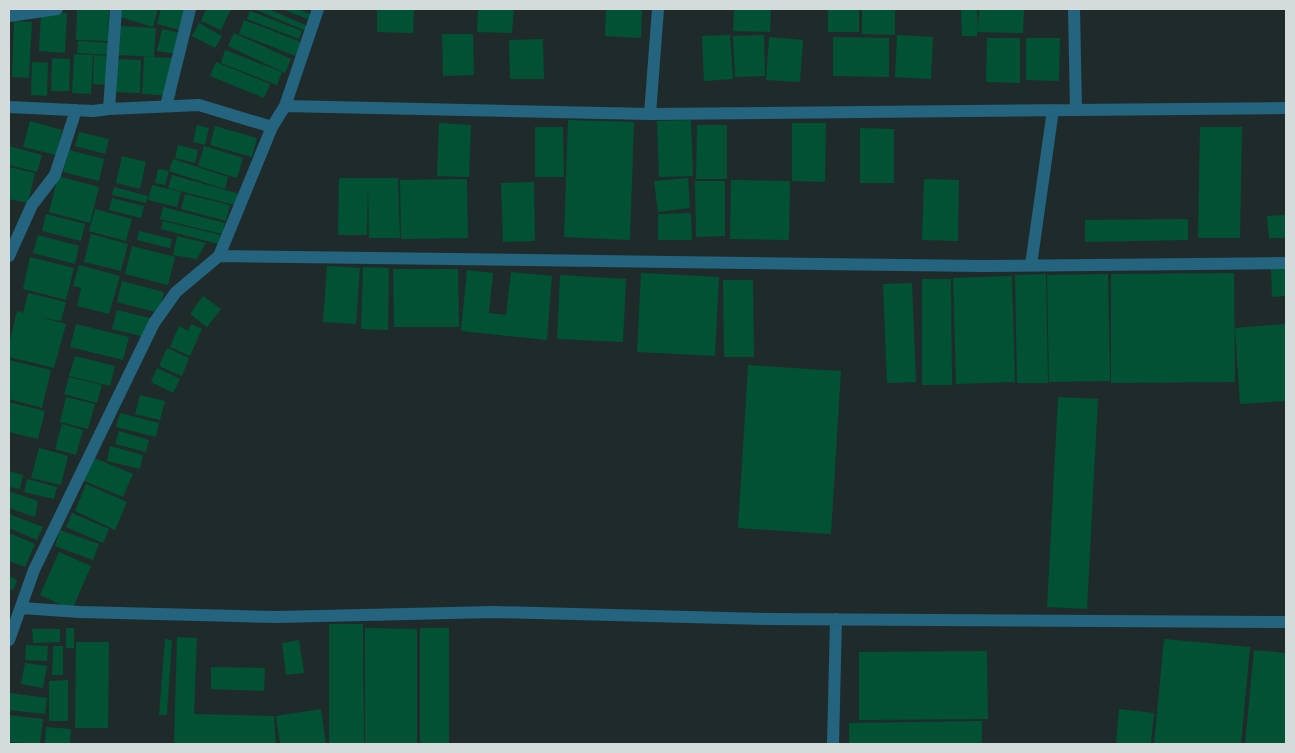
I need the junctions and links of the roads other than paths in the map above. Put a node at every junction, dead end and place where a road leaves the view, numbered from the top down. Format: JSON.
{"nodes":[{"id":1,"x":57,"y":9,"type":"edge"},
{"id":2,"x":116,"y":9,"type":"edge"},
{"id":3,"x":190,"y":9,"type":"edge"},
{"id":4,"x":318,"y":9,"type":"edge"},
{"id":5,"x":658,"y":9,"type":"edge"},
{"id":6,"x":1074,"y":9,"type":"edge"},
{"id":7,"x":9,"y":16,"type":"edge"},
{"id":8,"x":166,"y":106,"type":"junction"},
{"id":9,"x":285,"y":106,"type":"junction"},
{"id":10,"x":9,"y":107,"type":"edge"},
{"id":11,"x":1286,"y":108,"type":"edge"},
{"id":12,"x":109,"y":109,"type":"junction"},
{"id":13,"x":76,"y":110,"type":"junction"},
{"id":14,"x":1053,"y":110,"type":"junction"},
{"id":15,"x":1076,"y":110,"type":"junction"},
{"id":16,"x":650,"y":114,"type":"junction"},
{"id":17,"x":272,"y":127,"type":"junction"},
{"id":18,"x":9,"y":256,"type":"edge"},
{"id":19,"x":219,"y":256,"type":"junction"},
{"id":20,"x":1286,"y":263,"type":"edge"},
{"id":21,"x":1032,"y":265,"type":"junction"},
{"id":22,"x":21,"y":608,"type":"junction"},
{"id":23,"x":836,"y":619,"type":"junction"},
{"id":24,"x":1286,"y":622,"type":"edge"},
{"id":25,"x":9,"y":640,"type":"edge"},
{"id":26,"x":833,"y":744,"type":"edge"}],
"edges":[{"from":1,"to":7,"type":"street"},
{"from":2,"to":12,"type":"street"},
{"from":3,"to":8,"type":"street"},
{"from":4,"to":9,"type":"street"},
{"from":5,"to":16,"type":"street"},
{"from":6,"to":15,"type":"street"},
{"from":8,"to":12,"type":"street"},
{"from":8,"to":17,"type":"street"},
{"from":9,"to":16,"type":"street"},
{"from":9,"to":17,"type":"street"},
{"from":10,"to":13,"type":"street"},
{"from":11,"to":15,"type":"street"},
{"from":12,"to":13,"type":"street"},
{"from":13,"to":18,"type":"street"},
{"from":14,"to":15,"type":"street"},
{"from":14,"to":16,"type":"street"},
{"from":14,"to":21,"type":"street"},
{"from":17,"to":19,"type":"street"},
{"from":19,"to":21,"type":"street"},
{"from":19,"to":22,"type":"street"},
{"from":20,"to":21,"type":"street"},
{"from":22,"to":23,"type":"street"},
{"from":22,"to":25,"type":"street"},
{"from":23,"to":24,"type":"street"},
{"from":23,"to":26,"type":"street"}]}
